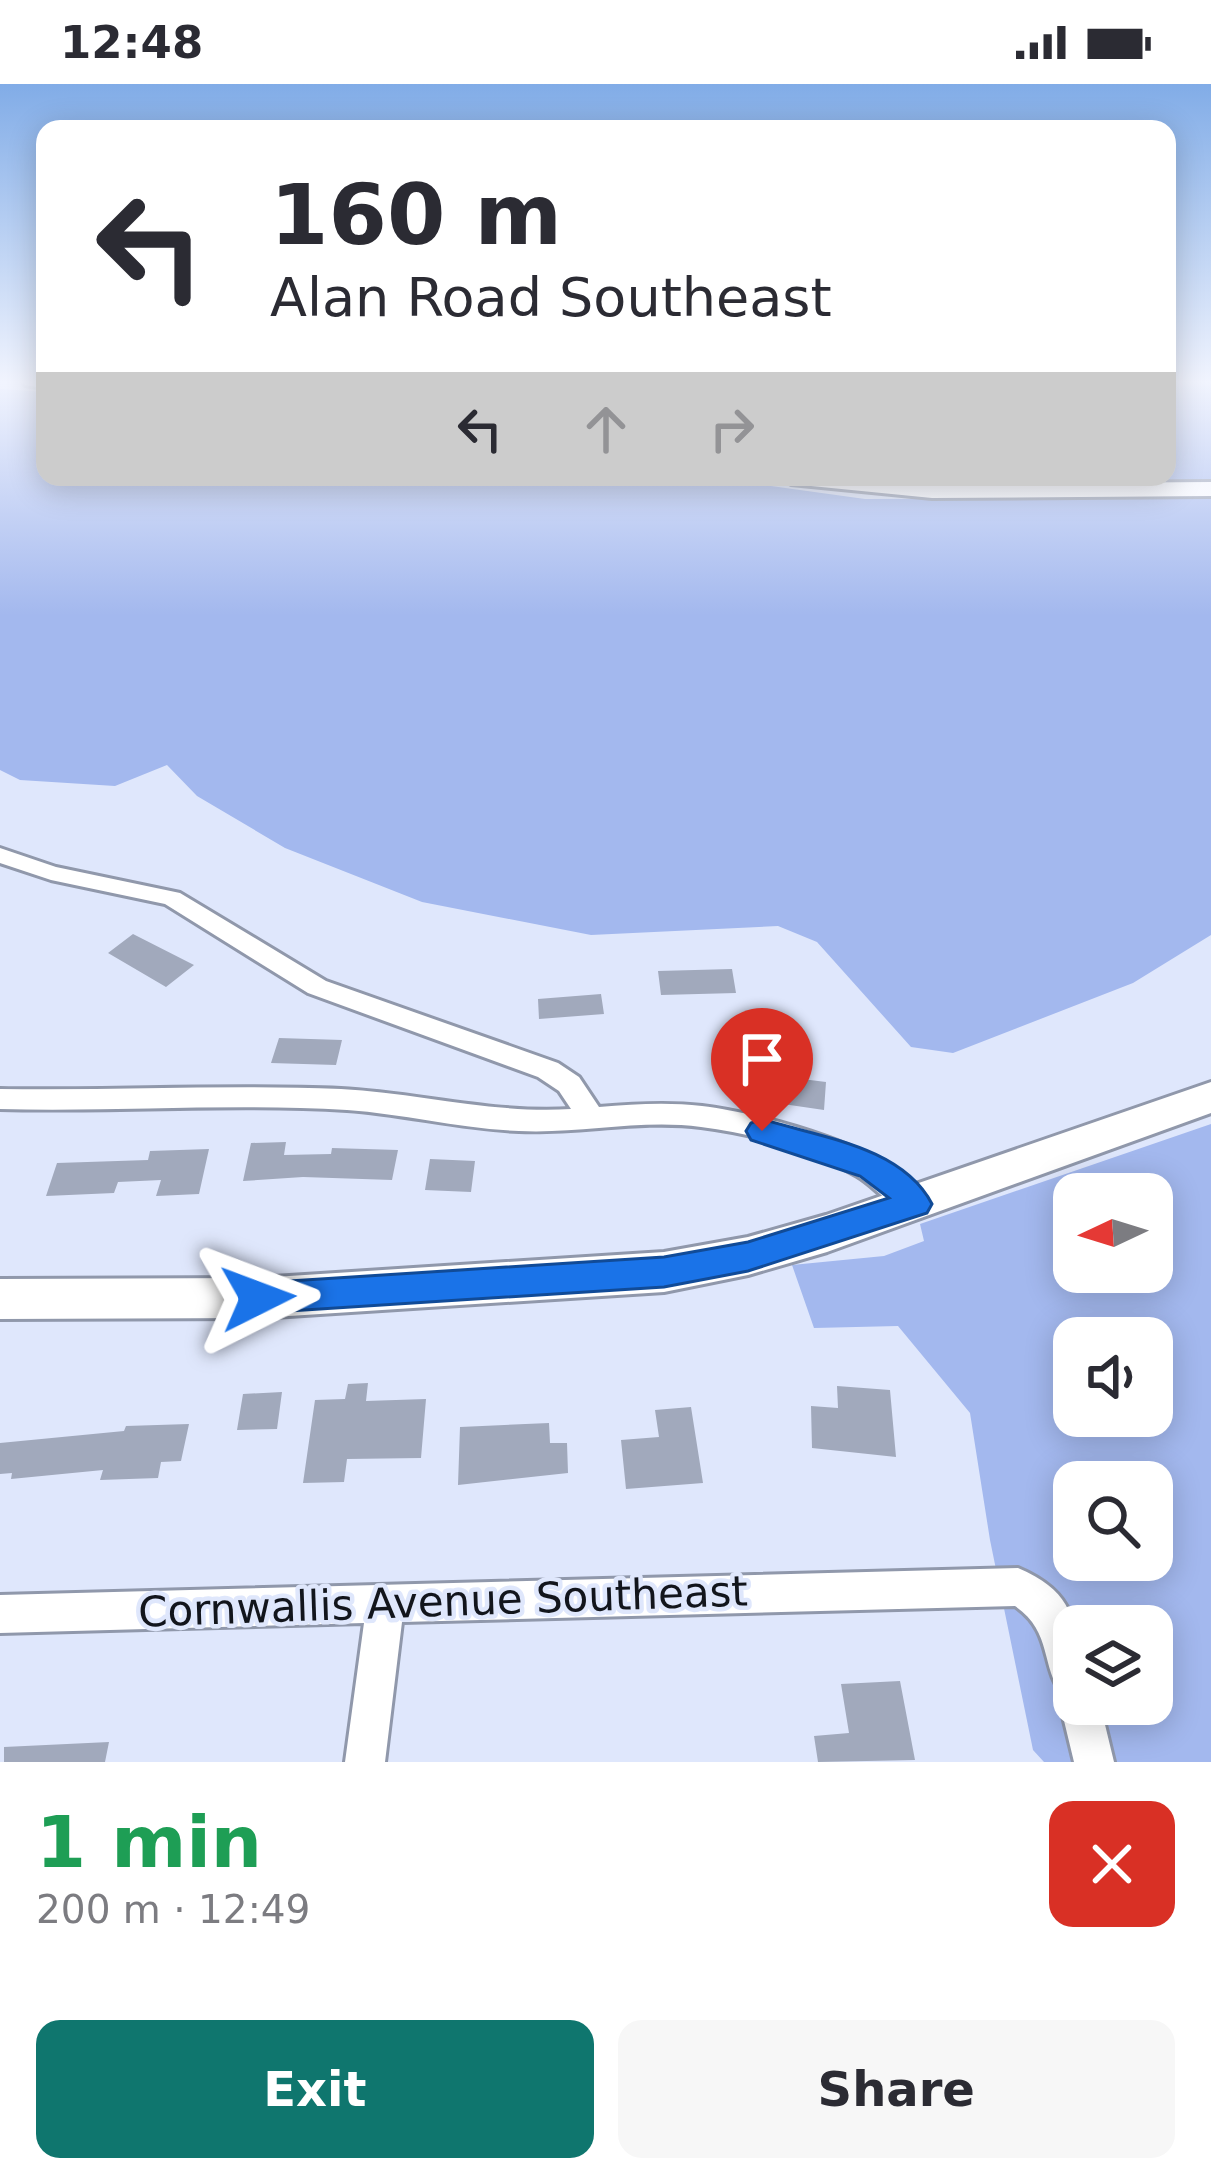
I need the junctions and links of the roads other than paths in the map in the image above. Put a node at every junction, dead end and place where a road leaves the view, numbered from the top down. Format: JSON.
{"nodes":[{"id":1,"x":882,"y":486,"type":"edge"},
{"id":2,"x":1211,"y":489,"type":"edge"},
{"id":3,"x":0,"y":855,"type":"edge"},
{"id":4,"x":1211,"y":1097,"type":"edge"},
{"id":5,"x":0,"y":1099,"type":"edge"},
{"id":6,"x":590,"y":1115,"type":"junction"},
{"id":7,"x":915,"y":1204,"type":"junction"},
{"id":8,"x":0,"y":1299,"type":"edge"},
{"id":9,"x":385,"y":1603,"type":"junction"},
{"id":10,"x":0,"y":1614,"type":"edge"},
{"id":11,"x":1053,"y":1616,"type":"edge"},
{"id":12,"x":1085,"y":1725,"type":"edge"},
{"id":13,"x":365,"y":1762,"type":"edge"},
{"id":14,"x":1094,"y":1762,"type":"edge"}],
"edges":[{"from":1,"to":2,"type":"street"},
{"from":3,"to":6,"type":"street"},
{"from":4,"to":7,"type":"street"},
{"from":5,"to":6,"type":"street"},
{"from":6,"to":7,"type":"street"},
{"from":7,"to":8,"type":"street"},
{"from":9,"to":10,"type":"street","name":"Cornwallis Avenue Southeast"},
{"from":9,"to":11,"type":"street","name":"Cornwallis Avenue Southeast"},
{"from":9,"to":13,"type":"street"},
{"from":12,"to":14,"type":"street"}]}
